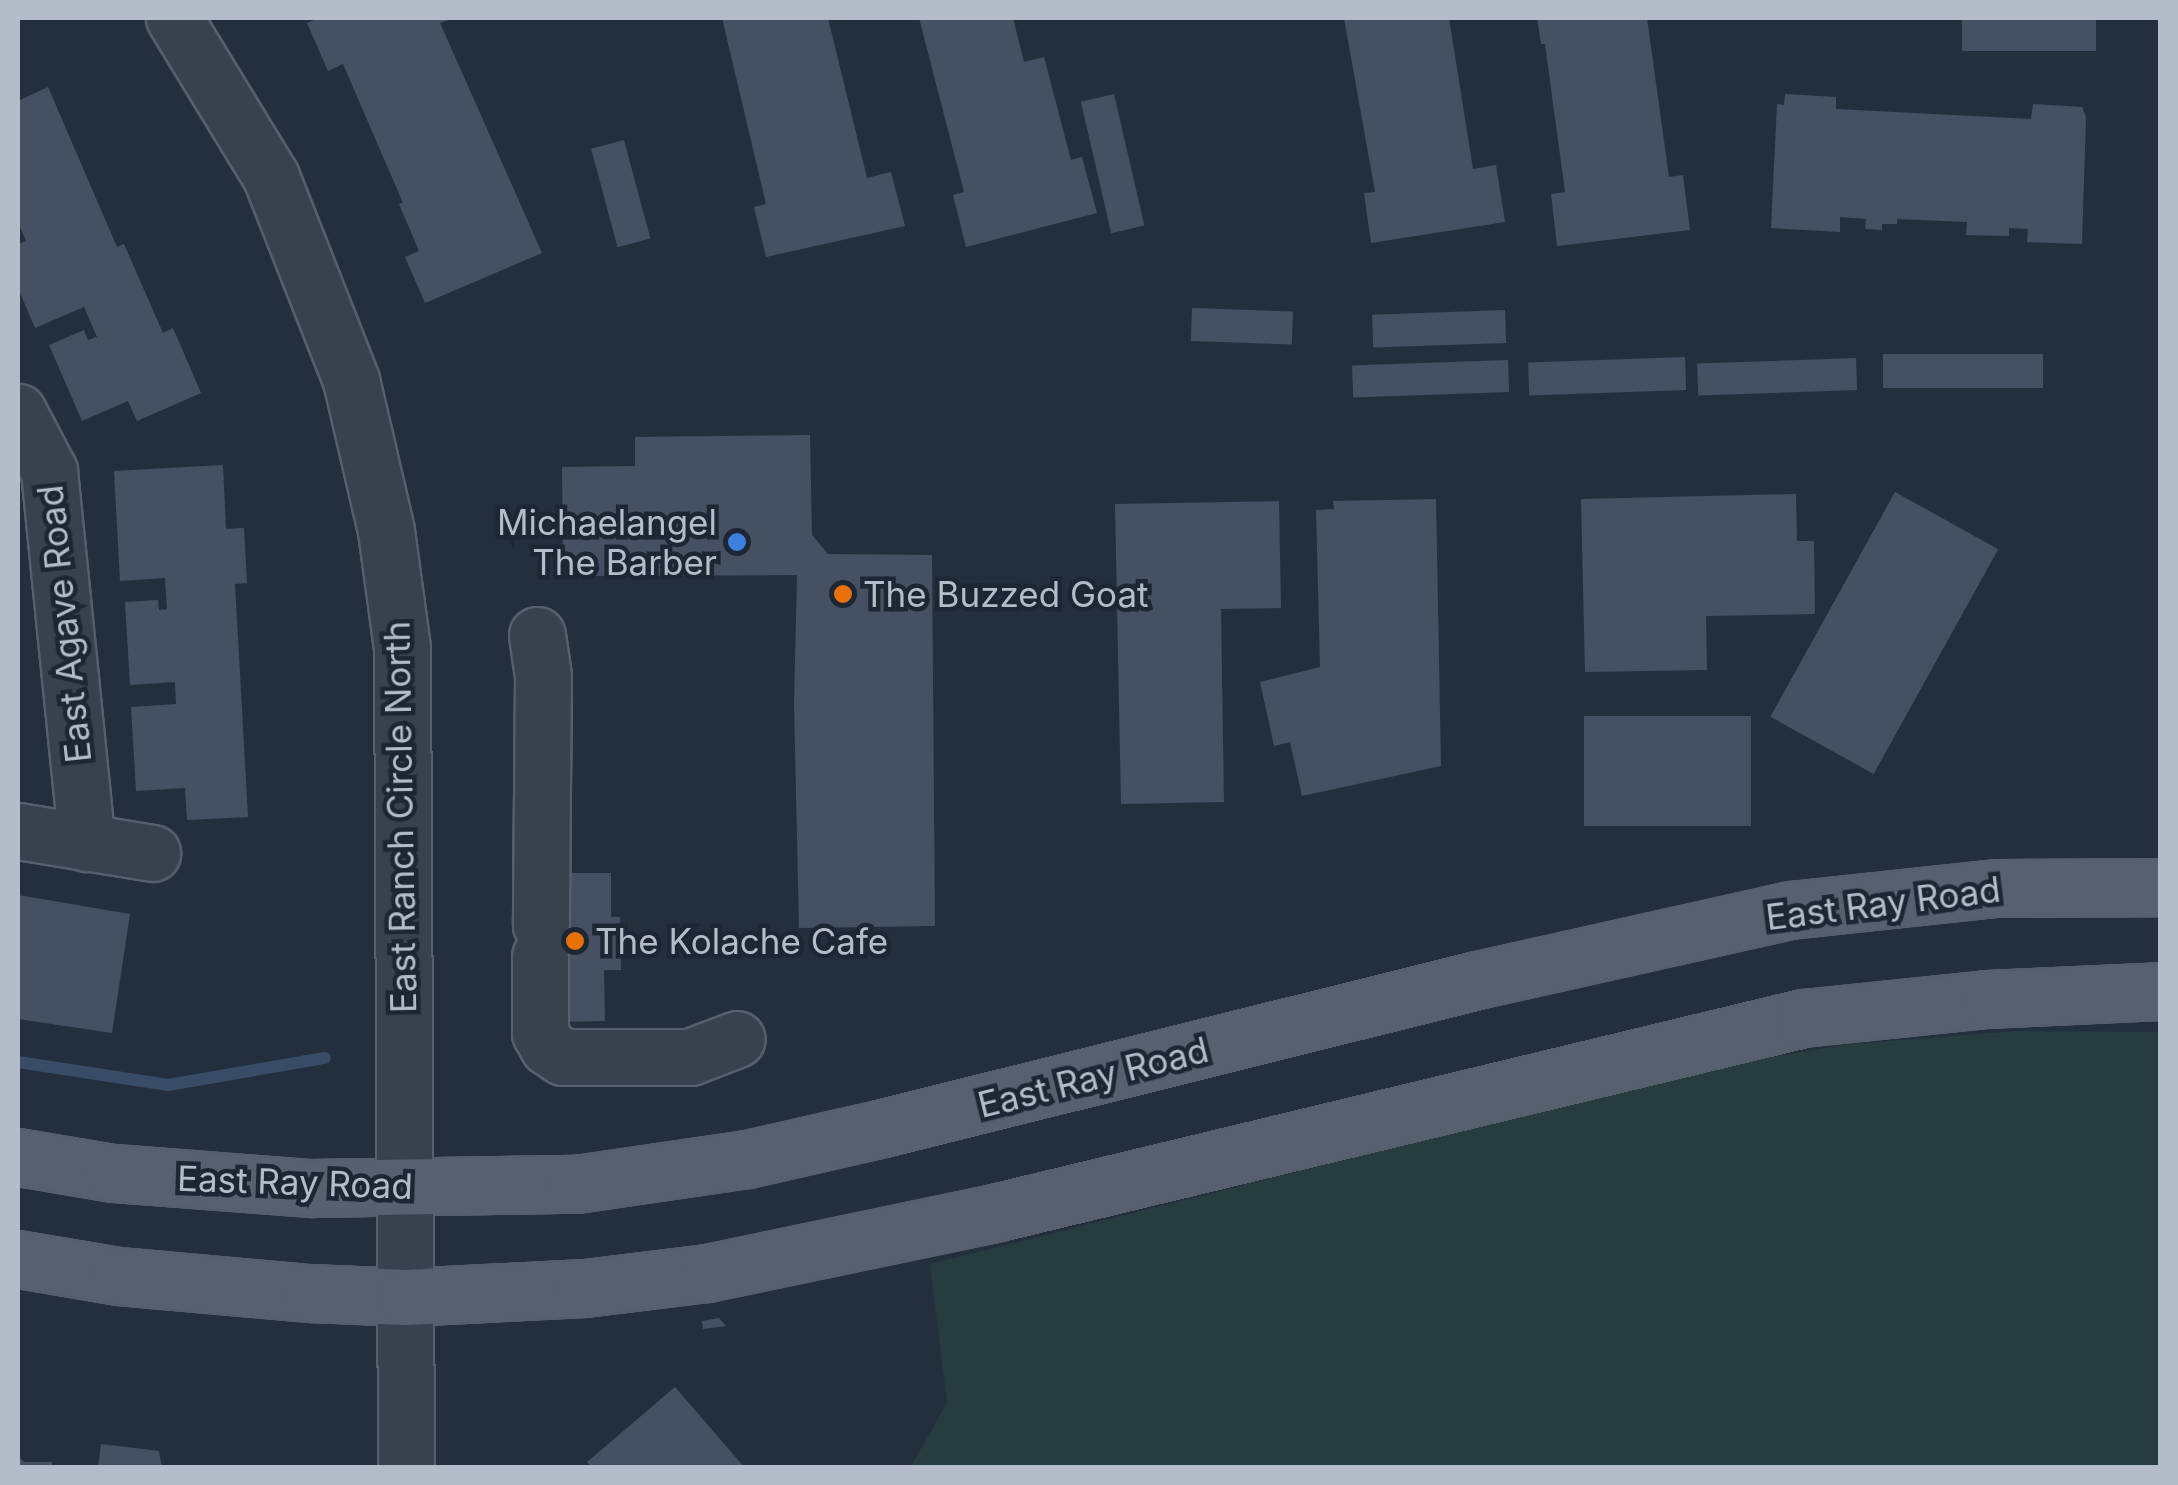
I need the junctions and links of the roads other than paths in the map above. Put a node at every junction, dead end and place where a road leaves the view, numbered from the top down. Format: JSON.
{"nodes":[{"id":1,"x":174,"y":18,"type":"edge"},
{"id":2,"x":18,"y":412,"type":"edge"},
{"id":3,"x":537,"y":635,"type":"dead end"},
{"id":4,"x":18,"y":831,"type":"edge"},
{"id":5,"x":87,"y":842,"type":"junction"},
{"id":6,"x":152,"y":853,"type":"dead end"},
{"id":7,"x":2160,"y":887,"type":"edge"},
{"id":8,"x":2160,"y":991,"type":"edge"},
{"id":9,"x":737,"y":1039,"type":"dead end"},
{"id":10,"x":18,"y":1157,"type":"edge"},
{"id":11,"x":406,"y":1189,"type":"junction"},
{"id":12,"x":18,"y":1259,"type":"edge"},
{"id":13,"x":406,"y":1270,"type":"junction"},
{"id":14,"x":406,"y":1468,"type":"edge"}],
"edges":[{"from":1,"to":11,"type":"street","name":"East Ranch Circle North"},
{"from":2,"to":5,"type":"street","name":"East Agave Road"},
{"from":3,"to":9,"type":"street"},
{"from":4,"to":5,"type":"street"},
{"from":5,"to":6,"type":"street"},
{"from":7,"to":11,"type":"main road","name":"East Ray Road"},
{"from":8,"to":13,"type":"main road"},
{"from":10,"to":11,"type":"main road","name":"East Ray Road"},
{"from":11,"to":13,"type":"street","name":"East Ranch Circle North"},
{"from":12,"to":13,"type":"main road"},
{"from":13,"to":14,"type":"street","name":"East Ranch Circle North"}]}
